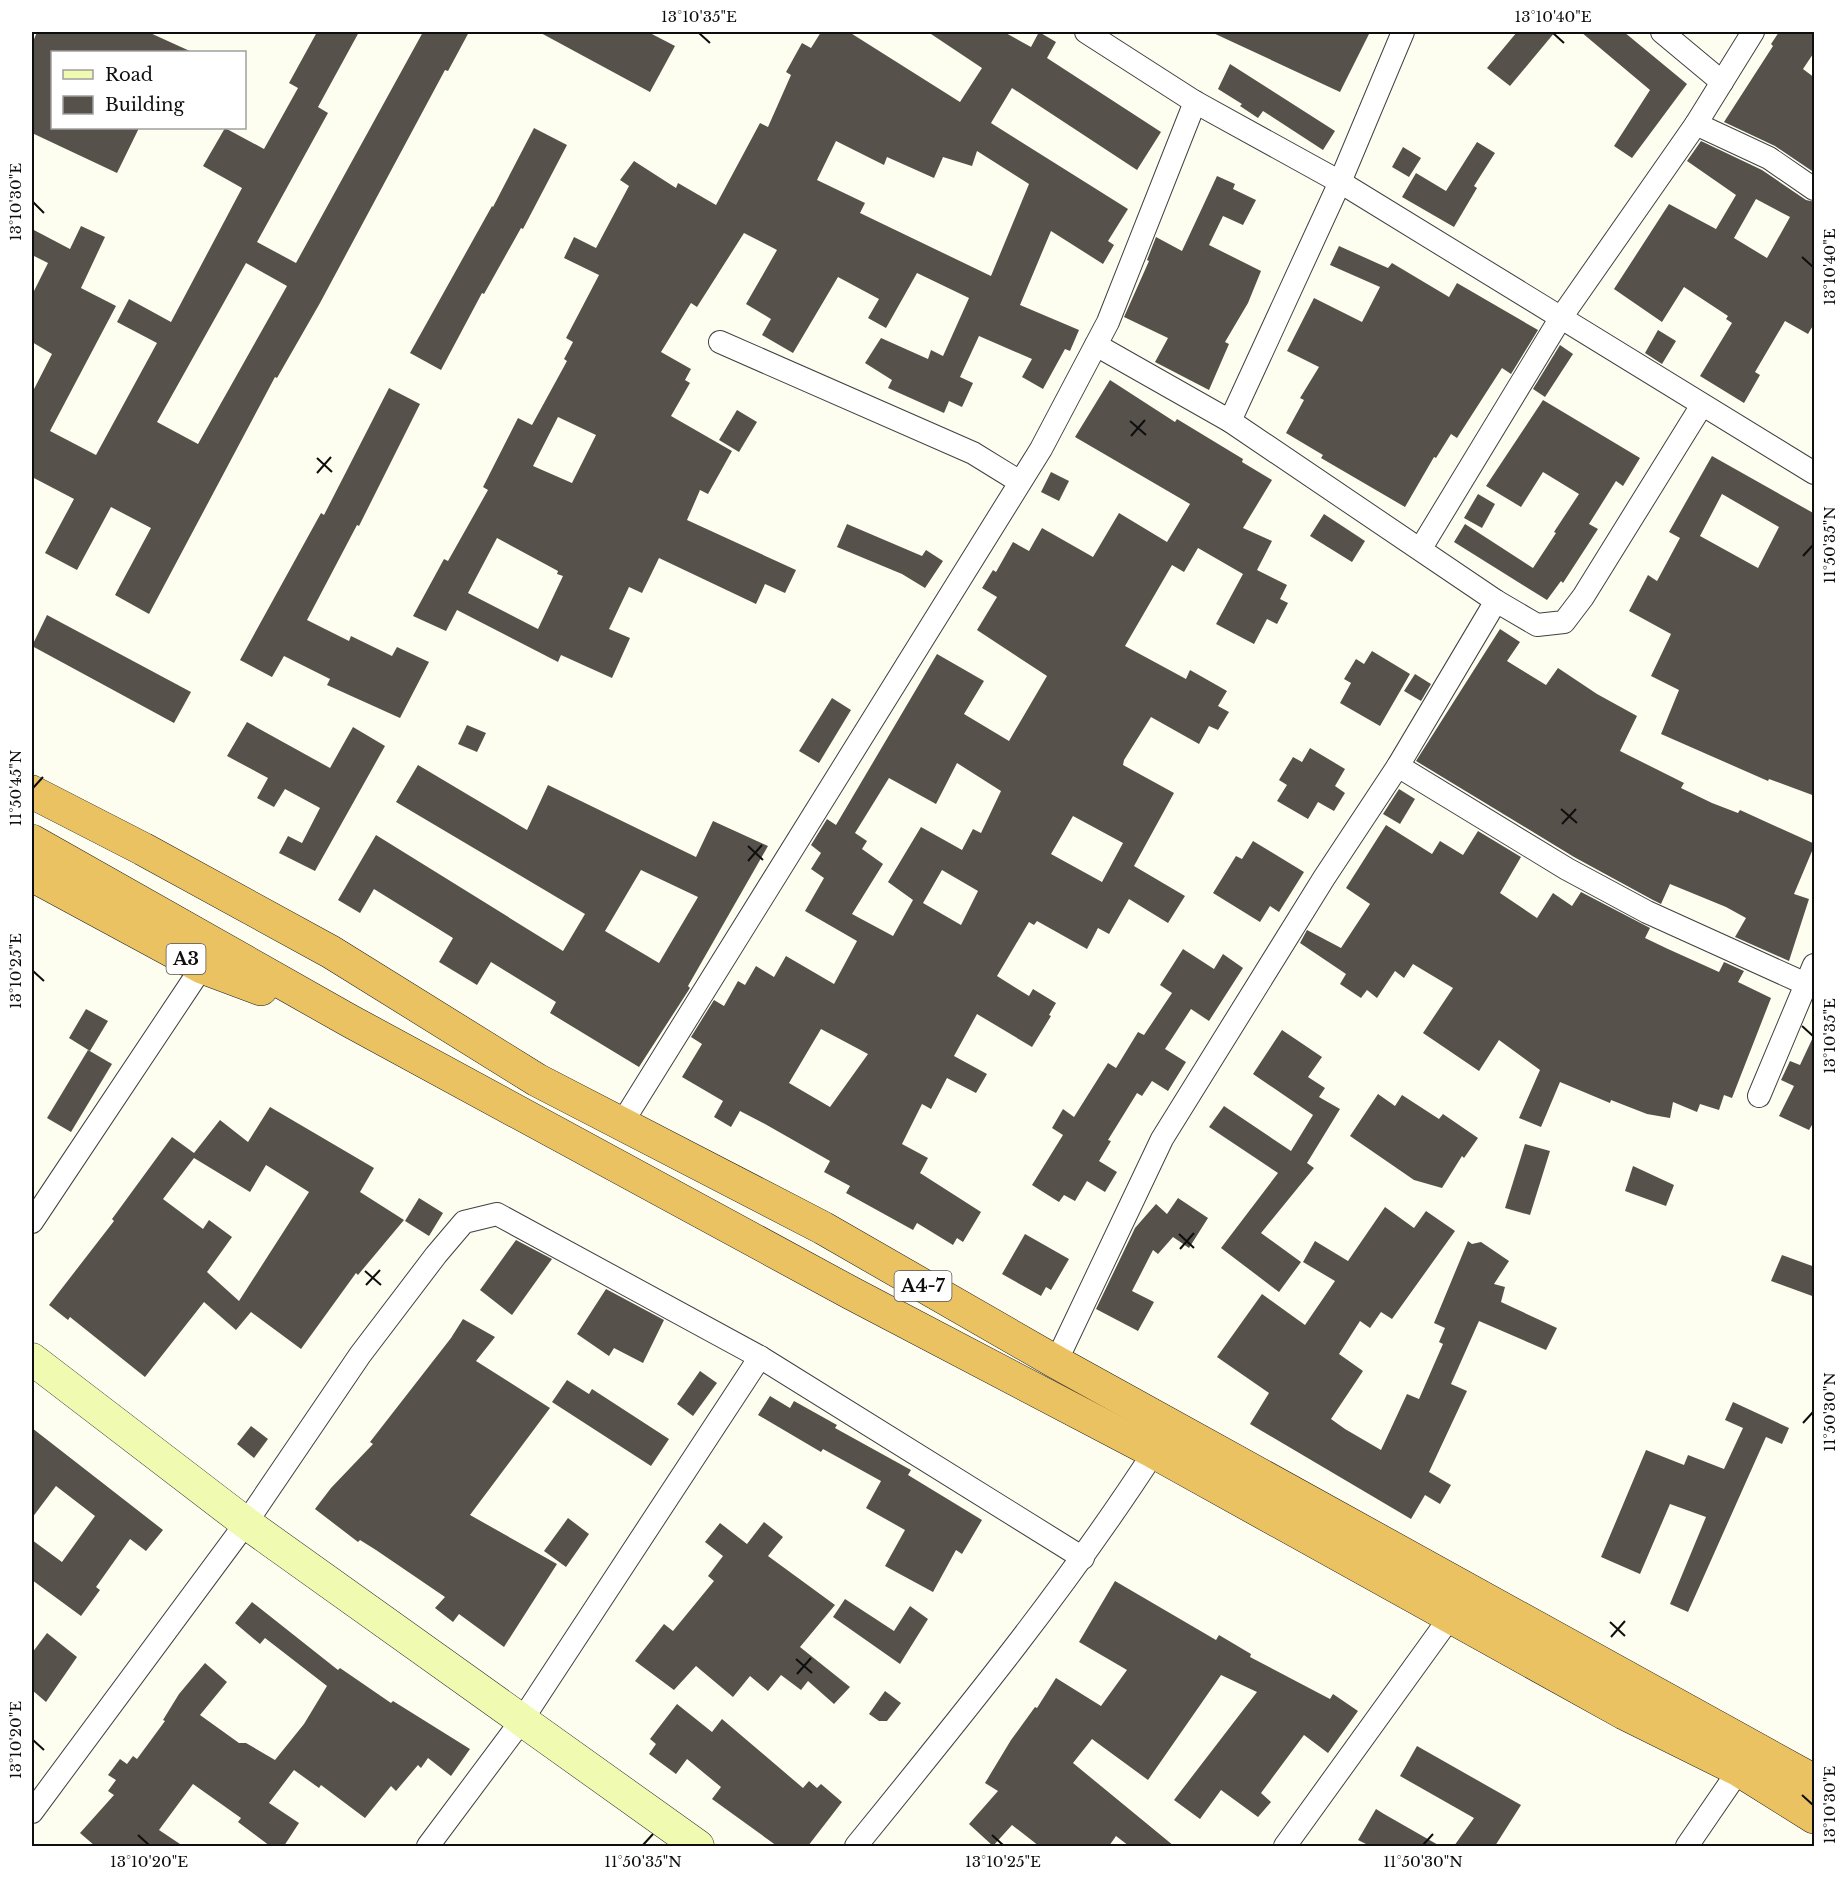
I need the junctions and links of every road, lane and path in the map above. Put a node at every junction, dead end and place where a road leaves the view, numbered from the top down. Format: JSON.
{"nodes":[{"id":1,"x":1086,"y":32,"type":"edge"},
{"id":2,"x":1402,"y":32,"type":"edge"},
{"id":3,"x":1662,"y":32,"type":"edge"},
{"id":4,"x":1753,"y":32,"type":"edge"},
{"id":5,"x":1722,"y":82,"type":"junction"},
{"id":6,"x":1195,"y":102,"type":"junction"},
{"id":7,"x":1696,"y":124,"type":"junction"},
{"id":8,"x":1340,"y":182,"type":"junction"},
{"id":9,"x":1815,"y":189,"type":"edge"},
{"id":10,"x":1560,"y":319,"type":"junction"},
{"id":11,"x":720,"y":342,"type":"dead end"},
{"id":12,"x":1096,"y":345,"type":"junction"},
{"id":13,"x":1702,"y":405,"type":"junction"},
{"id":14,"x":1230,"y":421,"type":"junction"},
{"id":15,"x":1815,"y":473,"type":"edge"},
{"id":16,"x":1020,"y":482,"type":"junction"},
{"id":17,"x":1421,"y":548,"type":"junction"},
{"id":18,"x":1496,"y":601,"type":"junction"},
{"id":19,"x":1398,"y":766,"type":"junction"},
{"id":20,"x":32,"y":792,"type":"edge"},
{"id":21,"x":32,"y":841,"type":"edge"},
{"id":22,"x":32,"y":875,"type":"edge"},
{"id":23,"x":202,"y":967,"type":"junction"},
{"id":24,"x":1810,"y":974,"type":"edge"},
{"id":25,"x":350,"y":1022,"type":"junction"},
{"id":26,"x":1759,"y":1096,"type":"dead end"},
{"id":27,"x":622,"y":1123,"type":"junction"},
{"id":28,"x":32,"y":1222,"type":"edge"},
{"id":29,"x":760,"y":1357,"type":"junction"},
{"id":30,"x":32,"y":1359,"type":"edge"},
{"id":31,"x":1056,"y":1362,"type":"junction"},
{"id":32,"x":1154,"y":1452,"type":"junction"},
{"id":33,"x":246,"y":1523,"type":"junction"},
{"id":34,"x":1083,"y":1558,"type":"junction"},
{"id":35,"x":1450,"y":1616,"type":"junction"},
{"id":36,"x":522,"y":1720,"type":"junction"},
{"id":37,"x":1739,"y":1770,"type":"junction"},
{"id":38,"x":1815,"y":1781,"type":"edge"},
{"id":39,"x":32,"y":1812,"type":"edge"},
{"id":40,"x":1815,"y":1817,"type":"edge"},
{"id":41,"x":428,"y":1846,"type":"edge"},
{"id":42,"x":698,"y":1846,"type":"edge"},
{"id":43,"x":856,"y":1846,"type":"edge"},
{"id":44,"x":1286,"y":1846,"type":"edge"},
{"id":45,"x":1687,"y":1846,"type":"edge"}],
"edges":[{"from":1,"to":6,"type":"street"},
{"from":2,"to":8,"type":"street"},
{"from":3,"to":5,"type":"street"},
{"from":4,"to":5,"type":"street"},
{"from":5,"to":7,"type":"street"},
{"from":6,"to":8,"type":"street"},
{"from":6,"to":12,"type":"street"},
{"from":7,"to":9,"type":"street"},
{"from":7,"to":10,"type":"street"},
{"from":8,"to":10,"type":"street"},
{"from":8,"to":14,"type":"street"},
{"from":10,"to":13,"type":"street"},
{"from":10,"to":17,"type":"street"},
{"from":11,"to":16,"type":"street"},
{"from":12,"to":14,"type":"street"},
{"from":12,"to":16,"type":"street"},
{"from":13,"to":15,"type":"street"},
{"from":13,"to":18,"type":"street"},
{"from":14,"to":17,"type":"street"},
{"from":16,"to":27,"type":"street"},
{"from":17,"to":18,"type":"street"},
{"from":18,"to":19,"type":"street"},
{"from":19,"to":24,"type":"street"},
{"from":19,"to":31,"type":"street"},
{"from":20,"to":27,"type":"highway","number":"A4-7"},
{"from":21,"to":25,"type":"highway","number":"A4-7"},
{"from":22,"to":23,"type":"highway","number":"A3"},
{"from":23,"to":25,"type":"highway","number":"A3"},
{"from":23,"to":28,"type":"street"},
{"from":24,"to":26,"type":"street"},
{"from":25,"to":32,"type":"highway","number":"A4-7"},
{"from":27,"to":31,"type":"highway","number":"A4-7"},
{"from":29,"to":33,"type":"street"},
{"from":29,"to":34,"type":"street"},
{"from":29,"to":36,"type":"street"},
{"from":30,"to":33,"type":"main road"},
{"from":31,"to":38,"type":"highway","number":"A4-7"},
{"from":32,"to":34,"type":"street"},
{"from":32,"to":35,"type":"highway","number":"A4-7"},
{"from":33,"to":36,"type":"main road"},
{"from":33,"to":39,"type":"street"},
{"from":34,"to":43,"type":"street"},
{"from":35,"to":37,"type":"highway","number":"A4-7"},
{"from":35,"to":44,"type":"street"},
{"from":36,"to":41,"type":"street"},
{"from":36,"to":42,"type":"main road"},
{"from":37,"to":40,"type":"highway","number":"A4-7"},
{"from":37,"to":45,"type":"street"}]}
